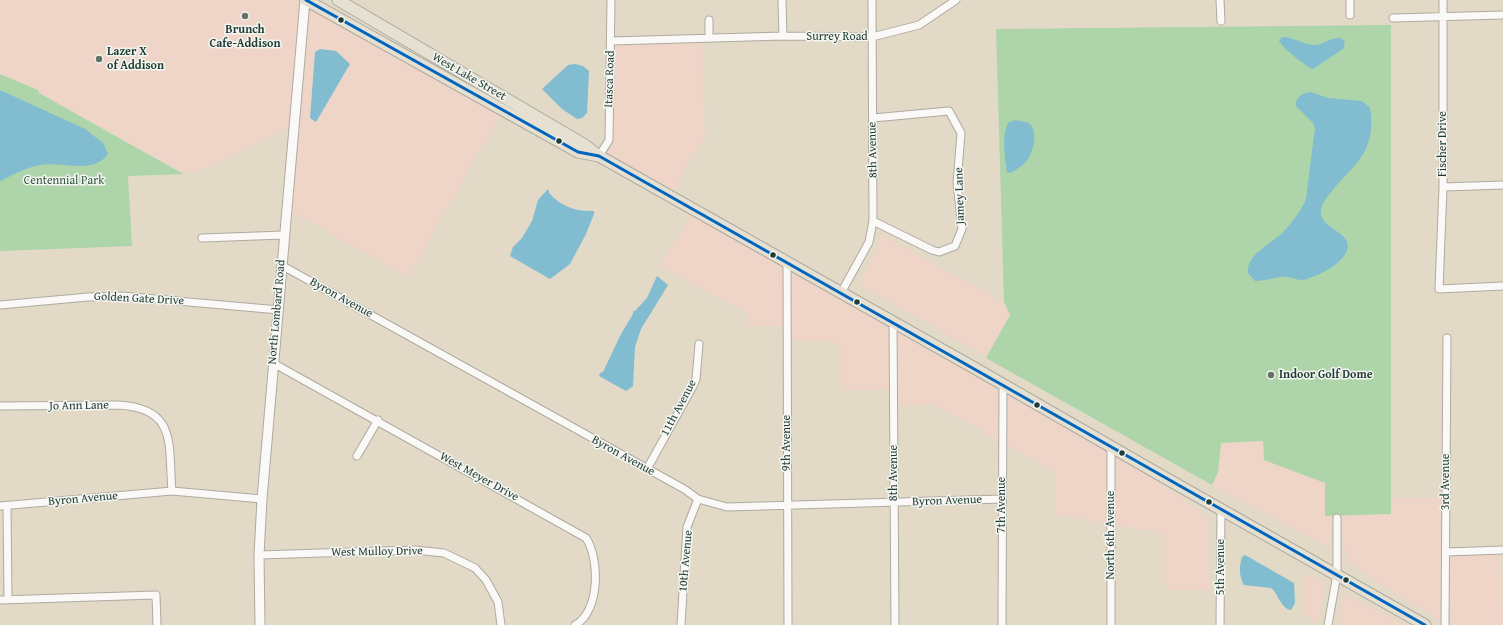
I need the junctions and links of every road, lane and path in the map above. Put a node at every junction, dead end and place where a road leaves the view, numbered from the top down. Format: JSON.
{"nodes":[{"id":1,"x":305,"y":0,"type":"edge"},
{"id":2,"x":338,"y":0,"type":"edge"},
{"id":3,"x":611,"y":0,"type":"edge"},
{"id":4,"x":782,"y":0,"type":"edge"},
{"id":5,"x":872,"y":0,"type":"edge"},
{"id":6,"x":956,"y":0,"type":"edge"},
{"id":7,"x":1220,"y":0,"type":"edge"},
{"id":8,"x":1350,"y":0,"type":"edge"},
{"id":9,"x":1443,"y":0,"type":"edge"},
{"id":10,"x":1350,"y":15,"type":"dead end"},
{"id":11,"x":1503,"y":15,"type":"edge"},
{"id":12,"x":1443,"y":17,"type":"junction"},
{"id":13,"x":1393,"y":18,"type":"dead end"},
{"id":14,"x":709,"y":20,"type":"dead end"},
{"id":15,"x":1221,"y":21,"type":"dead end"},
{"id":16,"x":783,"y":36,"type":"junction"},
{"id":17,"x":872,"y":37,"type":"junction"},
{"id":18,"x":709,"y":38,"type":"junction"},
{"id":19,"x":612,"y":41,"type":"junction"},
{"id":20,"x":872,"y":118,"type":"junction"},
{"id":21,"x":599,"y":156,"type":"junction"},
{"id":22,"x":1503,"y":185,"type":"edge"},
{"id":23,"x":1443,"y":187,"type":"junction"},
{"id":24,"x":873,"y":221,"type":"junction"},
{"id":25,"x":284,"y":235,"type":"junction"},
{"id":26,"x":202,"y":238,"type":"dead end"},
{"id":27,"x":786,"y":262,"type":"junction"},
{"id":28,"x":281,"y":265,"type":"junction"},
{"id":29,"x":1503,"y":286,"type":"edge"},
{"id":30,"x":841,"y":293,"type":"junction"},
{"id":31,"x":0,"y":305,"type":"edge"},
{"id":32,"x":279,"y":310,"type":"junction"},
{"id":33,"x":893,"y":321,"type":"junction"},
{"id":34,"x":1447,"y":338,"type":"dead end"},
{"id":35,"x":699,"y":344,"type":"dead end"},
{"id":36,"x":273,"y":363,"type":"junction"},
{"id":37,"x":1003,"y":385,"type":"junction"},
{"id":38,"x":0,"y":406,"type":"edge"},
{"id":39,"x":378,"y":420,"type":"junction"},
{"id":40,"x":1111,"y":446,"type":"junction"},
{"id":41,"x":357,"y":456,"type":"dead end"},
{"id":42,"x":647,"y":469,"type":"junction"},
{"id":43,"x":172,"y":491,"type":"junction"},
{"id":44,"x":262,"y":499,"type":"junction"},
{"id":45,"x":698,"y":499,"type":"junction"},
{"id":46,"x":1002,"y":499,"type":"junction"},
{"id":47,"x":894,"y":502,"type":"junction"},
{"id":48,"x":3,"y":506,"type":"edge"},
{"id":49,"x":787,"y":506,"type":"junction"},
{"id":50,"x":1221,"y":510,"type":"junction"},
{"id":51,"x":1337,"y":518,"type":"dead end"},
{"id":52,"x":1503,"y":550,"type":"edge"},
{"id":53,"x":1446,"y":552,"type":"junction"},
{"id":54,"x":259,"y":555,"type":"junction"},
{"id":55,"x":1337,"y":574,"type":"junction"},
{"id":56,"x":4,"y":599,"type":"edge"},
{"id":57,"x":157,"y":625,"type":"edge"},
{"id":58,"x":260,"y":625,"type":"edge"},
{"id":59,"x":501,"y":625,"type":"edge"},
{"id":60,"x":575,"y":625,"type":"edge"},
{"id":61,"x":681,"y":625,"type":"edge"},
{"id":62,"x":788,"y":625,"type":"edge"},
{"id":63,"x":895,"y":625,"type":"edge"},
{"id":64,"x":1002,"y":625,"type":"edge"},
{"id":65,"x":1111,"y":625,"type":"edge"},
{"id":66,"x":1220,"y":625,"type":"edge"},
{"id":67,"x":1328,"y":625,"type":"edge"},
{"id":68,"x":1425,"y":625,"type":"edge"},
{"id":69,"x":1445,"y":625,"type":"edge"}],
"edges":[{"from":1,"to":21,"type":"main road","name":"West Lake Street"},
{"from":1,"to":25,"type":"street","name":"North Lombard Road"},
{"from":2,"to":21,"type":"main road","name":"West Lake Street"},
{"from":3,"to":19,"type":"street","name":"Itasca Road"},
{"from":4,"to":16,"type":"street"},
{"from":5,"to":17,"type":"street","name":"8th Avenue"},
{"from":6,"to":17,"type":"street","name":"Surrey Road"},
{"from":7,"to":15,"type":"street"},
{"from":8,"to":10,"type":"street"},
{"from":9,"to":12,"type":"street","name":"Fischer Drive"},
{"from":11,"to":12,"type":"street"},
{"from":12,"to":13,"type":"street"},
{"from":12,"to":23,"type":"street","name":"Fischer Drive"},
{"from":14,"to":18,"type":"street"},
{"from":16,"to":17,"type":"street","name":"Surrey Road"},
{"from":16,"to":18,"type":"street","name":"Surrey Road"},
{"from":17,"to":20,"type":"street","name":"8th Avenue"},
{"from":18,"to":19,"type":"street","name":"Surrey Road"},
{"from":19,"to":21,"type":"street","name":"Itasca Road"},
{"from":20,"to":24,"type":"street","name":"8th Avenue"},
{"from":20,"to":24,"type":"street","name":"Jamey Lane"},
{"from":21,"to":27,"type":"main road","name":"West Lake Street"},
{"from":22,"to":23,"type":"street"},
{"from":23,"to":29,"type":"street","name":"Fischer Drive"},
{"from":24,"to":30,"type":"street","name":"8th Avenue"},
{"from":25,"to":26,"type":"street"},
{"from":25,"to":28,"type":"street","name":"North Lombard Road"},
{"from":27,"to":30,"type":"main road","name":"West Lake Street"},
{"from":27,"to":49,"type":"street","name":"9th Avenue"},
{"from":28,"to":32,"type":"street","name":"North Lombard Road"},
{"from":28,"to":42,"type":"street","name":"Byron Avenue"},
{"from":30,"to":33,"type":"main road","name":"West Lake Street"},
{"from":31,"to":32,"type":"street","name":"Golden Gate Drive"},
{"from":32,"to":36,"type":"street","name":"North Lombard Road"},
{"from":33,"to":37,"type":"main road","name":"West Lake Street"},
{"from":33,"to":47,"type":"street","name":"8th Avenue"},
{"from":34,"to":53,"type":"street","name":"3rd Avenue"},
{"from":35,"to":42,"type":"street","name":"11th Avenue"},
{"from":36,"to":39,"type":"street","name":"West Meyer Drive"},
{"from":36,"to":44,"type":"street","name":"North Lombard Road"},
{"from":37,"to":40,"type":"main road","name":"West Lake Street"},
{"from":37,"to":46,"type":"street","name":"7th Avenue"},
{"from":38,"to":43,"type":"street","name":"Jo Ann Lane"},
{"from":39,"to":41,"type":"street"},
{"from":39,"to":60,"type":"street","name":"West Meyer Drive"},
{"from":40,"to":50,"type":"main road","name":"West Lake Street"},
{"from":40,"to":65,"type":"street","name":"North 6th Avenue"},
{"from":42,"to":45,"type":"street","name":"Byron Avenue"},
{"from":43,"to":44,"type":"street","name":"Byron Avenue"},
{"from":43,"to":48,"type":"street","name":"Byron Avenue"},
{"from":44,"to":54,"type":"street","name":"North Lombard Road"},
{"from":45,"to":49,"type":"street","name":"Byron Avenue"},
{"from":45,"to":61,"type":"street","name":"10th Avenue"},
{"from":46,"to":47,"type":"street","name":"Byron Avenue"},
{"from":46,"to":64,"type":"street","name":"7th Avenue"},
{"from":47,"to":49,"type":"street","name":"Byron Avenue"},
{"from":47,"to":63,"type":"street","name":"8th Avenue"},
{"from":48,"to":56,"type":"street"},
{"from":49,"to":62,"type":"street","name":"9th Avenue"},
{"from":50,"to":55,"type":"main road","name":"West Lake Street"},
{"from":50,"to":66,"type":"street","name":"5th Avenue"},
{"from":51,"to":55,"type":"street"},
{"from":52,"to":53,"type":"street"},
{"from":53,"to":69,"type":"street","name":"3rd Avenue"},
{"from":54,"to":58,"type":"street","name":"North Lombard Road"},
{"from":54,"to":59,"type":"street","name":"West Mulloy Drive"},
{"from":55,"to":67,"type":"street"},
{"from":55,"to":68,"type":"main road","name":"West Lake Street"},
{"from":56,"to":57,"type":"street"}]}
